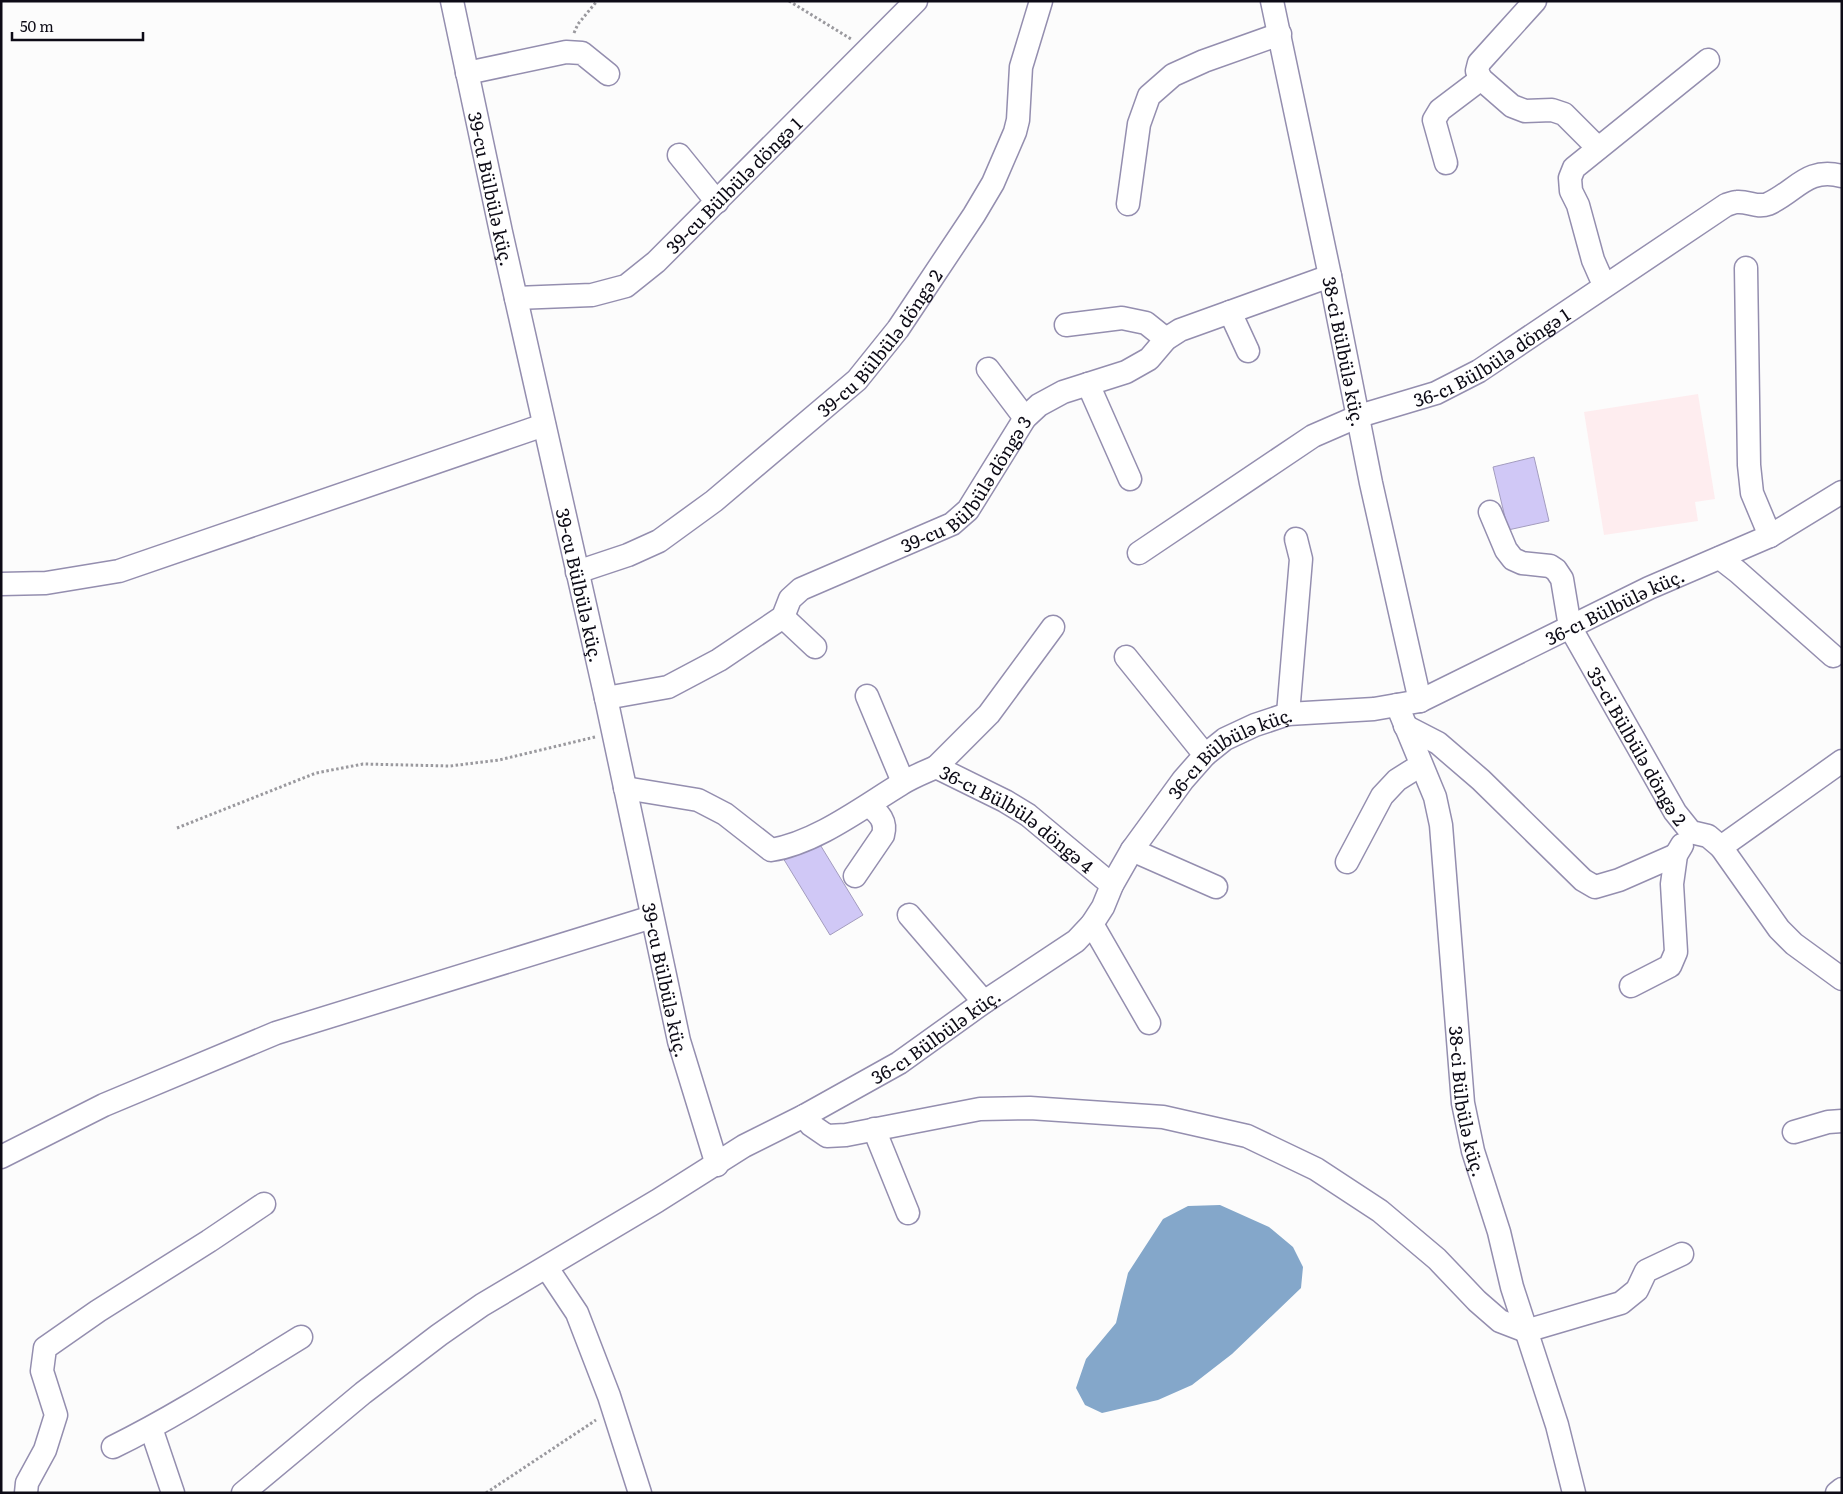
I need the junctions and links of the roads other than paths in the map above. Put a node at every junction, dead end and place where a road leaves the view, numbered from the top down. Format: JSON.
{"nodes":[{"id":1,"x":452,"y":1,"type":"edge"},
{"id":2,"x":916,"y":1,"type":"edge"},
{"id":3,"x":1041,"y":1,"type":"edge"},
{"id":4,"x":1272,"y":1,"type":"edge"},
{"id":5,"x":1535,"y":1,"type":"edge"},
{"id":6,"x":1280,"y":34,"type":"junction"},
{"id":7,"x":1708,"y":60,"type":"dead end"},
{"id":8,"x":467,"y":73,"type":"junction"},
{"id":9,"x":608,"y":74,"type":"dead end"},
{"id":10,"x":1481,"y":79,"type":"junction"},
{"id":11,"x":1598,"y":148,"type":"junction"},
{"id":12,"x":679,"y":155,"type":"dead end"},
{"id":13,"x":1446,"y":162,"type":"dead end"},
{"id":14,"x":1842,"y":176,"type":"edge"},
{"id":15,"x":717,"y":202,"type":"junction"},
{"id":16,"x":1128,"y":204,"type":"dead end"},
{"id":17,"x":1746,"y":268,"type":"dead end"},
{"id":18,"x":1330,"y":276,"type":"junction"},
{"id":19,"x":1604,"y":285,"type":"junction"},
{"id":20,"x":516,"y":298,"type":"junction"},
{"id":21,"x":1230,"y":312,"type":"junction"},
{"id":22,"x":1066,"y":325,"type":"dead end"},
{"id":23,"x":1166,"y":339,"type":"junction"},
{"id":24,"x":1248,"y":351,"type":"dead end"},
{"id":25,"x":988,"y":369,"type":"dead end"},
{"id":26,"x":1088,"y":384,"type":"junction"},
{"id":27,"x":1358,"y":416,"type":"junction"},
{"id":28,"x":1024,"y":418,"type":"junction"},
{"id":29,"x":544,"y":425,"type":"junction"},
{"id":30,"x":1130,"y":479,"type":"dead end"},
{"id":31,"x":1842,"y":492,"type":"edge"},
{"id":32,"x":1490,"y":512,"type":"dead end"},
{"id":33,"x":1770,"y":536,"type":"junction"},
{"id":34,"x":1296,"y":539,"type":"dead end"},
{"id":35,"x":1139,"y":553,"type":"dead end"},
{"id":36,"x":1720,"y":558,"type":"junction"},
{"id":37,"x":577,"y":572,"type":"junction"},
{"id":38,"x":1,"y":584,"type":"edge"},
{"id":39,"x":782,"y":617,"type":"junction"},
{"id":40,"x":1053,"y":627,"type":"dead end"},
{"id":41,"x":1570,"y":627,"type":"junction"},
{"id":42,"x":815,"y":647,"type":"dead end"},
{"id":43,"x":1833,"y":656,"type":"dead end"},
{"id":44,"x":1126,"y":657,"type":"dead end"},
{"id":45,"x":867,"y":696,"type":"dead end"},
{"id":46,"x":606,"y":698,"type":"junction"},
{"id":47,"x":1420,"y":701,"type":"junction"},
{"id":48,"x":1397,"y":705,"type":"junction"},
{"id":49,"x":1288,"y":714,"type":"junction"},
{"id":50,"x":1405,"y":726,"type":"junction"},
{"id":51,"x":1205,"y":755,"type":"junction"},
{"id":52,"x":1842,"y":761,"type":"edge"},
{"id":53,"x":1421,"y":764,"type":"junction"},
{"id":54,"x":936,"y":767,"type":"junction"},
{"id":55,"x":904,"y":782,"type":"junction"},
{"id":56,"x":625,"y":788,"type":"junction"},
{"id":57,"x":869,"y":804,"type":"junction"},
{"id":58,"x":1691,"y":832,"type":"junction"},
{"id":59,"x":1721,"y":848,"type":"junction"},
{"id":60,"x":1132,"y":850,"type":"junction"},
{"id":61,"x":1676,"y":855,"type":"junction"},
{"id":62,"x":1347,"y":862,"type":"dead end"},
{"id":63,"x":854,"y":876,"type":"dead end"},
{"id":64,"x":1112,"y":885,"type":"junction"},
{"id":65,"x":1216,"y":887,"type":"dead end"},
{"id":66,"x":909,"y":915,"type":"dead end"},
{"id":67,"x":652,"y":917,"type":"junction"},
{"id":68,"x":1092,"y":924,"type":"junction"},
{"id":69,"x":1842,"y":979,"type":"edge"},
{"id":70,"x":1631,"y":986,"type":"dead end"},
{"id":71,"x":984,"y":1002,"type":"junction"},
{"id":72,"x":1149,"y":1023,"type":"dead end"},
{"id":73,"x":804,"y":1116,"type":"junction"},
{"id":74,"x":1842,"y":1121,"type":"edge"},
{"id":75,"x":874,"y":1129,"type":"junction"},
{"id":76,"x":1794,"y":1132,"type":"dead end"},
{"id":77,"x":1,"y":1156,"type":"edge"},
{"id":78,"x":717,"y":1165,"type":"junction"},
{"id":79,"x":264,"y":1204,"type":"dead end"},
{"id":80,"x":908,"y":1213,"type":"dead end"},
{"id":81,"x":1682,"y":1254,"type":"dead end"},
{"id":82,"x":547,"y":1268,"type":"junction"},
{"id":83,"x":1526,"y":1331,"type":"junction"},
{"id":84,"x":301,"y":1337,"type":"dead end"},
{"id":85,"x":151,"y":1428,"type":"junction"},
{"id":86,"x":112,"y":1447,"type":"dead end"},
{"id":87,"x":1842,"y":1489,"type":"edge"},
{"id":88,"x":26,"y":1493,"type":"edge"},
{"id":89,"x":173,"y":1493,"type":"edge"},
{"id":90,"x":243,"y":1493,"type":"edge"},
{"id":91,"x":640,"y":1493,"type":"edge"},
{"id":92,"x":1574,"y":1493,"type":"edge"},
{"id":93,"x":1837,"y":1493,"type":"edge"}],
"edges":[{"from":1,"to":8,"type":"street","name":"39-cu Bülbülə küç."},
{"from":2,"to":15,"type":"street","name":"39-cu Bülbülə döngə 1"},
{"from":3,"to":37,"type":"street","name":"39-cu Bülbülə döngə 2"},
{"from":4,"to":6,"type":"street","name":"38-ci Bülbülə küç."},
{"from":5,"to":10,"type":"street"},
{"from":6,"to":16,"type":"street"},
{"from":6,"to":18,"type":"street","name":"38-ci Bülbülə küç."},
{"from":7,"to":11,"type":"street"},
{"from":8,"to":9,"type":"street"},
{"from":8,"to":20,"type":"street","name":"39-cu Bülbülə küç."},
{"from":10,"to":11,"type":"street"},
{"from":10,"to":13,"type":"street"},
{"from":11,"to":19,"type":"street"},
{"from":12,"to":15,"type":"street"},
{"from":14,"to":19,"type":"street","name":"36-cı Bülbülə döngə 1"},
{"from":15,"to":20,"type":"street","name":"39-cu Bülbülə döngə 1"},
{"from":17,"to":33,"type":"street"},
{"from":18,"to":21,"type":"street","name":"39-cu Bülbülə döngə 3"},
{"from":18,"to":27,"type":"street","name":"38-ci Bülbülə küç."},
{"from":19,"to":27,"type":"street","name":"36-cı Bülbülə döngə 1"},
{"from":20,"to":29,"type":"street","name":"39-cu Bülbülə küç."},
{"from":21,"to":23,"type":"street","name":"39-cu Bülbülə döngə 3"},
{"from":21,"to":24,"type":"street"},
{"from":22,"to":23,"type":"street"},
{"from":23,"to":26,"type":"street","name":"39-cu Bülbülə döngə 3"},
{"from":25,"to":28,"type":"street"},
{"from":26,"to":28,"type":"street","name":"39-cu Bülbülə döngə 3"},
{"from":26,"to":30,"type":"street"},
{"from":27,"to":35,"type":"street","name":"36-cı Bülbülə döngə 1"},
{"from":27,"to":47,"type":"street","name":"38-ci Bülbülə küç."},
{"from":28,"to":39,"type":"street","name":"39-cu Bülbülə döngə 3"},
{"from":29,"to":37,"type":"street","name":"39-cu Bülbülə küç."},
{"from":29,"to":38,"type":"street"},
{"from":31,"to":33,"type":"street","name":"36-cı Bülbülə küç."},
{"from":32,"to":41,"type":"street","name":"35-ci Bülbülə döngə 2"},
{"from":33,"to":36,"type":"street","name":"36-cı Bülbülə küç."},
{"from":34,"to":49,"type":"street"},
{"from":36,"to":41,"type":"street","name":"36-cı Bülbülə küç."},
{"from":36,"to":43,"type":"street"},
{"from":37,"to":46,"type":"street","name":"39-cu Bülbülə küç."},
{"from":39,"to":42,"type":"street"},
{"from":39,"to":46,"type":"street","name":"39-cu Bülbülə döngə 3"},
{"from":40,"to":54,"type":"street"},
{"from":41,"to":47,"type":"street","name":"36-cı Bülbülə küç."},
{"from":41,"to":58,"type":"street","name":"35-ci Bülbülə döngə 2"},
{"from":44,"to":51,"type":"street"},
{"from":45,"to":55,"type":"street"},
{"from":46,"to":56,"type":"street","name":"39-cu Bülbülə küç."},
{"from":47,"to":48,"type":"street","name":"36-cı Bülbülə küç."},
{"from":48,"to":49,"type":"street","name":"36-cı Bülbülə küç."},
{"from":48,"to":50,"type":"street","name":"38-ci Bülbülə küç."},
{"from":49,"to":51,"type":"street","name":"36-cı Bülbülə küç."},
{"from":50,"to":53,"type":"street","name":"38-ci Bülbülə küç."},
{"from":50,"to":61,"type":"street"},
{"from":51,"to":60,"type":"street","name":"36-cı Bülbülə küç."},
{"from":52,"to":59,"type":"street"},
{"from":53,"to":62,"type":"street"},
{"from":53,"to":83,"type":"street","name":"38-ci Bülbülə küç."},
{"from":54,"to":55,"type":"street","name":"36-cı Bülbülə döngə 4"},
{"from":54,"to":64,"type":"street","name":"36-cı Bülbülə döngə 4"},
{"from":55,"to":57,"type":"street","name":"36-cı Bülbülə döngə 4"},
{"from":56,"to":57,"type":"street","name":"36-cı Bülbülə döngə 4"},
{"from":56,"to":67,"type":"street","name":"39-cu Bülbülə küç."},
{"from":57,"to":63,"type":"street"},
{"from":58,"to":59,"type":"street","name":"35-ci Bülbülə döngə 2"},
{"from":58,"to":61,"type":"street"},
{"from":59,"to":69,"type":"street","name":"35-ci Bülbülə döngə 2"},
{"from":60,"to":64,"type":"street","name":"36-cı Bülbülə küç."},
{"from":60,"to":65,"type":"street"},
{"from":61,"to":70,"type":"street"},
{"from":64,"to":68,"type":"street","name":"36-cı Bülbülə küç."},
{"from":66,"to":71,"type":"street"},
{"from":67,"to":77,"type":"street"},
{"from":67,"to":78,"type":"street","name":"39-cu Bülbülə küç."},
{"from":68,"to":71,"type":"street","name":"36-cı Bülbülə küç."},
{"from":68,"to":72,"type":"street"},
{"from":71,"to":73,"type":"street","name":"36-cı Bülbülə küç."},
{"from":73,"to":75,"type":"street"},
{"from":73,"to":78,"type":"street","name":"36-cı Bülbülə küç."},
{"from":74,"to":76,"type":"street"},
{"from":75,"to":80,"type":"street"},
{"from":75,"to":83,"type":"street"},
{"from":78,"to":82,"type":"street","name":"36-cı Bülbülə küç."},
{"from":79,"to":88,"type":"street"},
{"from":81,"to":83,"type":"street"},
{"from":82,"to":90,"type":"street","name":"36-cı Bülbülə küç."},
{"from":82,"to":91,"type":"street"},
{"from":83,"to":92,"type":"street","name":"38-ci Bülbülə küç."},
{"from":84,"to":85,"type":"street"},
{"from":85,"to":86,"type":"street"},
{"from":85,"to":89,"type":"street"},
{"from":87,"to":93,"type":"street"}]}
